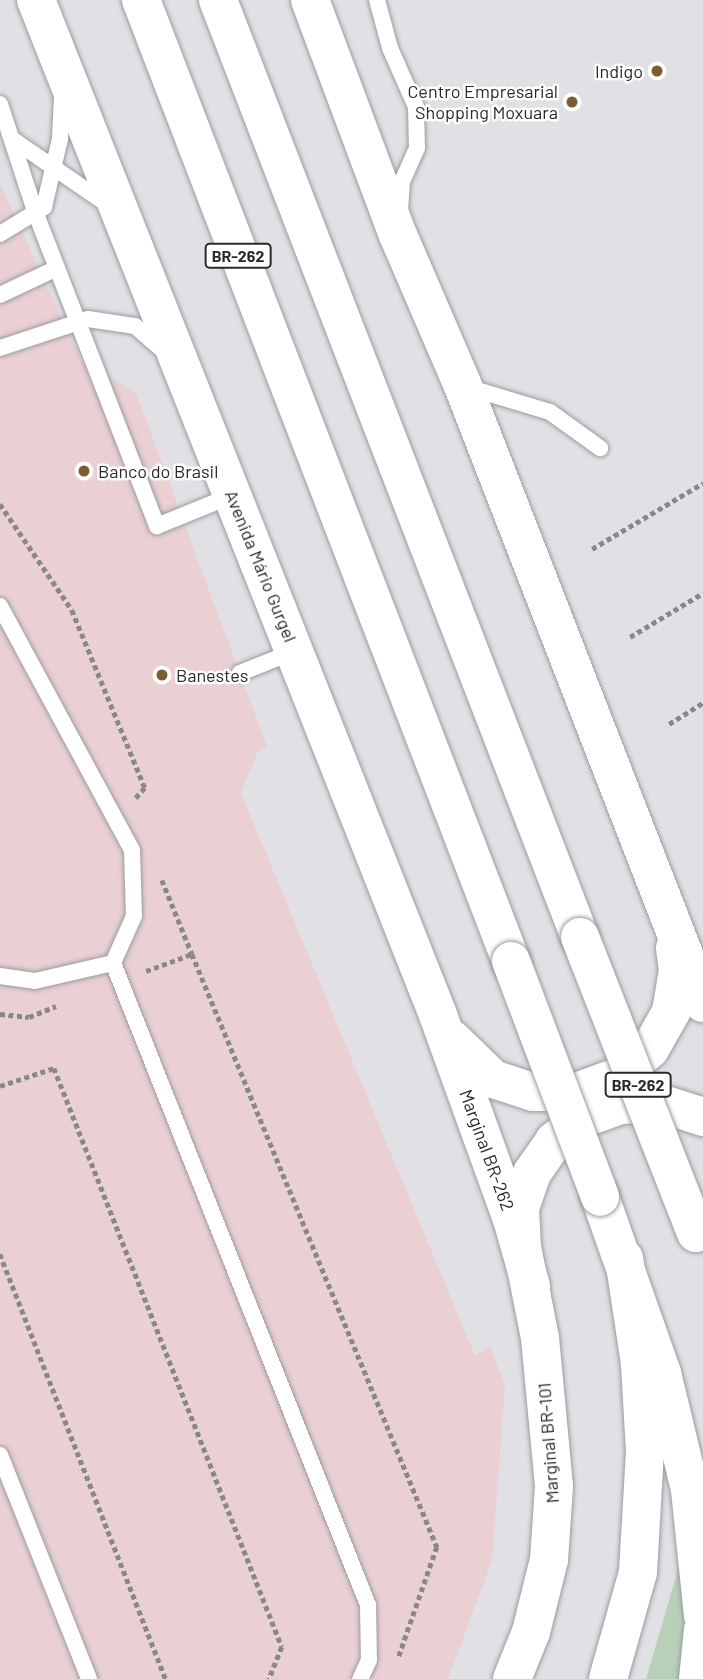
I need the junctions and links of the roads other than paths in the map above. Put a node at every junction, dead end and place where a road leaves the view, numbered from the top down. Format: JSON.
{"nodes":[{"id":1,"x":36,"y":0,"type":"edge"},
{"id":2,"x":141,"y":0,"type":"edge"},
{"id":3,"x":218,"y":0,"type":"edge"},
{"id":4,"x":310,"y":0,"type":"edge"},
{"id":5,"x":377,"y":0,"type":"edge"},
{"id":6,"x":63,"y":69,"type":"junction"},
{"id":7,"x":0,"y":104,"type":"edge"},
{"id":8,"x":15,"y":141,"type":"junction"},
{"id":9,"x":53,"y":167,"type":"junction"},
{"id":10,"x":36,"y":214,"type":"junction"},
{"id":11,"x":120,"y":214,"type":"junction"},
{"id":12,"x":0,"y":234,"type":"edge"},
{"id":13,"x":398,"y":235,"type":"junction"},
{"id":14,"x":57,"y":268,"type":"junction"},
{"id":15,"x":0,"y":295,"type":"edge"},
{"id":16,"x":77,"y":321,"type":"junction"},
{"id":17,"x":0,"y":348,"type":"edge"},
{"id":18,"x":180,"y":364,"type":"junction"},
{"id":19,"x":463,"y":386,"type":"junction"},
{"id":20,"x":600,"y":448,"type":"dead end"},
{"id":21,"x":233,"y":495,"type":"junction"},
{"id":22,"x":0,"y":606,"type":"edge"},
{"id":23,"x":295,"y":651,"type":"junction"},
{"id":24,"x":240,"y":673,"type":"dead end"},
{"id":25,"x":672,"y":928,"type":"junction"},
{"id":26,"x":113,"y":963,"type":"junction"},
{"id":27,"x":0,"y":976,"type":"edge"},
{"id":28,"x":701,"y":982,"type":"edge"},
{"id":29,"x":438,"y":1015,"type":"junction"},
{"id":30,"x":703,"y":1117,"type":"edge"},
{"id":31,"x":700,"y":1241,"type":"edge"},
{"id":32,"x":624,"y":1258,"type":"junction"},
{"id":33,"x":531,"y":1286,"type":"junction"},
{"id":34,"x":0,"y":1455,"type":"edge"},
{"id":35,"x":703,"y":1615,"type":"edge"},
{"id":36,"x":703,"y":1630,"type":"edge"},
{"id":37,"x":89,"y":1679,"type":"edge"},
{"id":38,"x":360,"y":1679,"type":"edge"},
{"id":39,"x":512,"y":1679,"type":"edge"},
{"id":40,"x":608,"y":1679,"type":"edge"},
{"id":41,"x":698,"y":1679,"type":"edge"}],
"edges":[{"from":1,"to":6,"type":"main road","name":"Avenida Mário Gurgel"},
{"from":2,"to":32,"type":"main road","number":"BR-262","bridge":true},
{"from":3,"to":31,"type":"main road","number":"BR-262","bridge":true},
{"from":4,"to":13,"type":"main road"},
{"from":5,"to":13,"type":"lane"},
{"from":6,"to":9,"type":"lane"},
{"from":6,"to":11,"type":"main road","name":"Avenida Mário Gurgel"},
{"from":7,"to":8,"type":"lane"},
{"from":8,"to":9,"type":"lane"},
{"from":8,"to":10,"type":"lane"},
{"from":9,"to":10,"type":"lane"},
{"from":9,"to":11,"type":"lane"},
{"from":10,"to":12,"type":"lane"},
{"from":10,"to":14,"type":"lane"},
{"from":11,"to":18,"type":"main road","name":"Avenida Mário Gurgel"},
{"from":13,"to":19,"type":"main road"},
{"from":14,"to":15,"type":"lane"},
{"from":14,"to":16,"type":"lane"},
{"from":16,"to":17,"type":"lane"},
{"from":16,"to":18,"type":"lane"},
{"from":16,"to":21,"type":"lane"},
{"from":18,"to":21,"type":"main road","name":"Avenida Mário Gurgel"},
{"from":19,"to":20,"type":"lane"},
{"from":19,"to":25,"type":"main road"},
{"from":21,"to":23,"type":"main road","name":"Avenida Mário Gurgel"},
{"from":22,"to":26,"type":"lane"},
{"from":23,"to":24,"type":"lane"},
{"from":23,"to":29,"type":"main road","name":"Avenida Mário Gurgel"},
{"from":25,"to":28,"type":"main road"},
{"from":25,"to":29,"type":"main road"},
{"from":26,"to":27,"type":"lane"},
{"from":26,"to":38,"type":"lane"},
{"from":29,"to":33,"type":"main road","name":"Marginal BR-262"},
{"from":30,"to":33,"type":"main road"},
{"from":32,"to":35,"type":"main road","number":"BR-262"},
{"from":32,"to":40,"type":"main road"},
{"from":33,"to":39,"type":"main road","name":"Marginal BR-101"},
{"from":34,"to":37,"type":"lane"},
{"from":36,"to":41,"type":"main road"}]}
